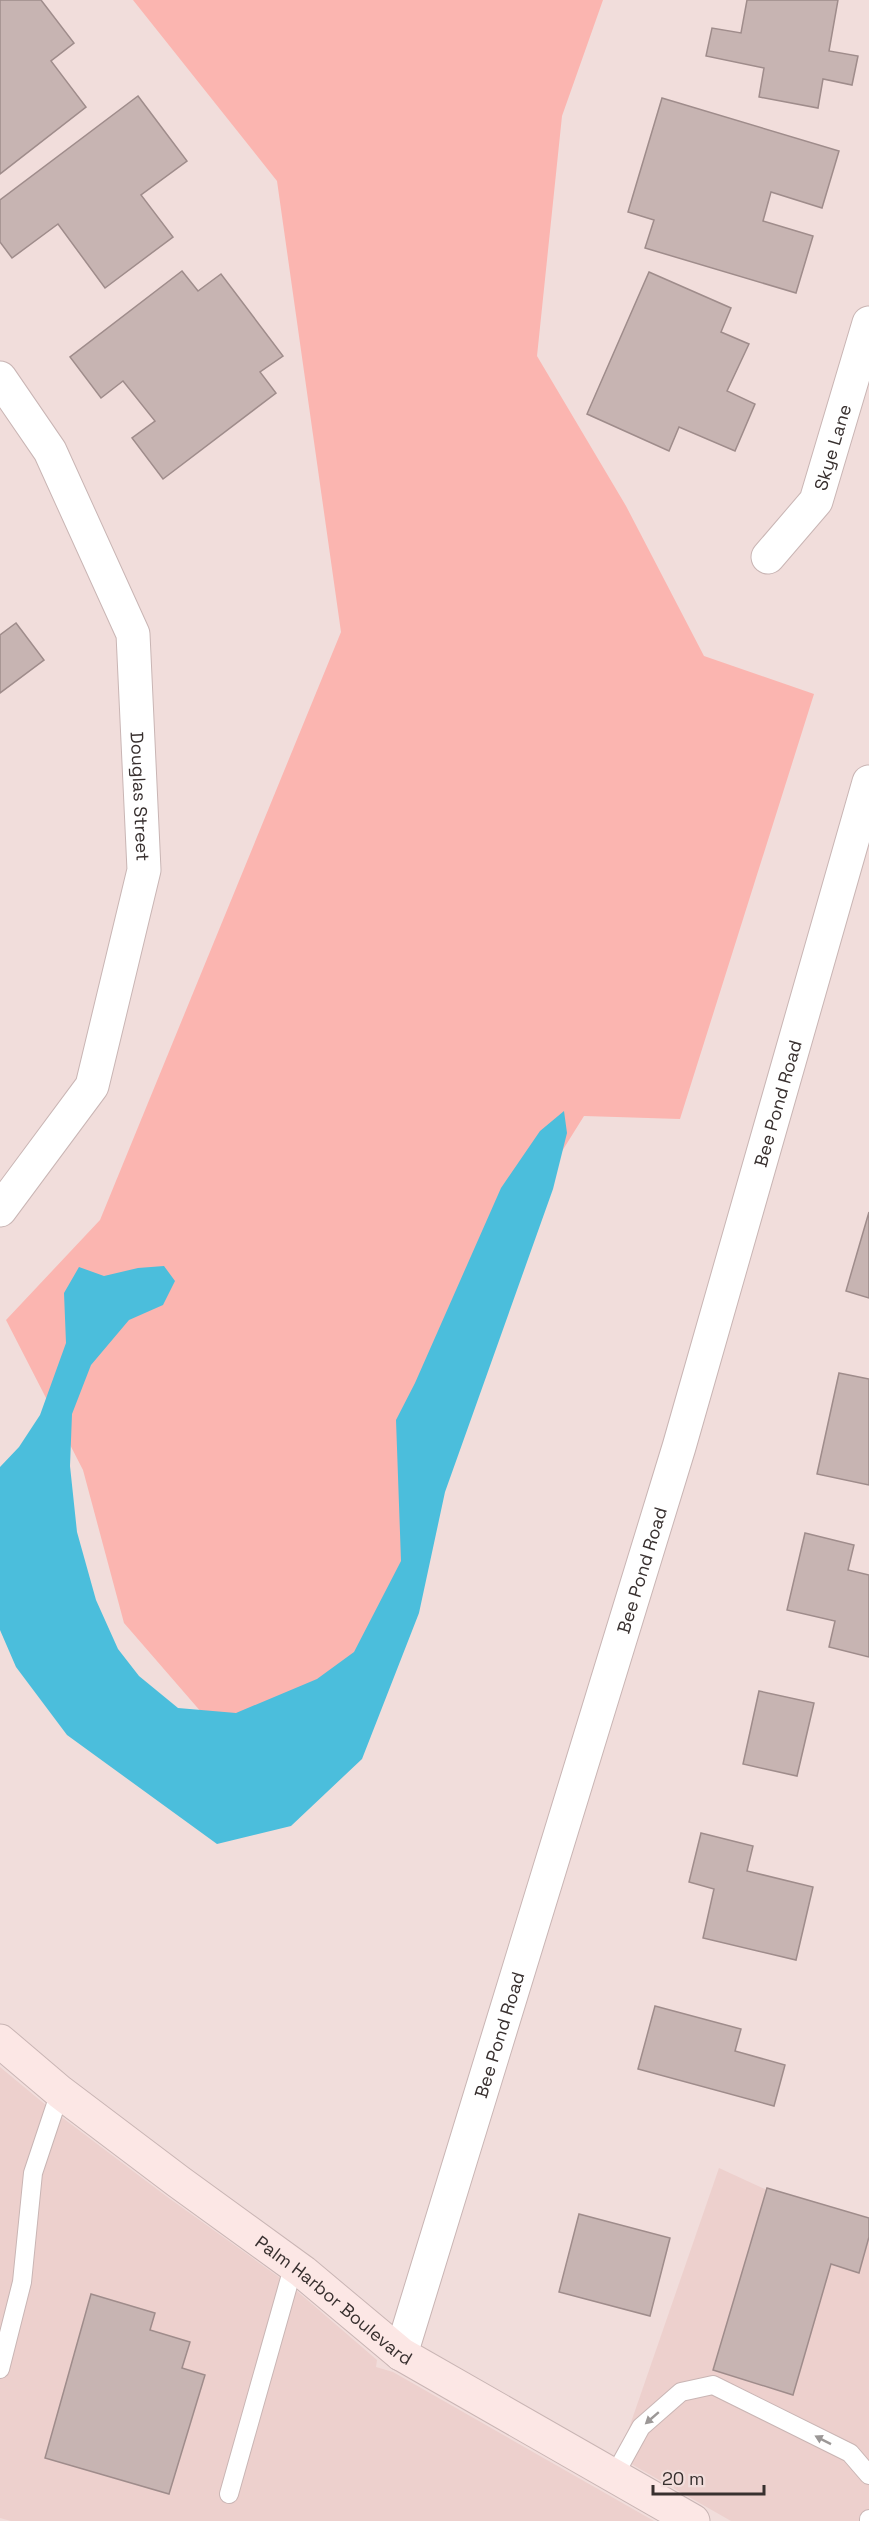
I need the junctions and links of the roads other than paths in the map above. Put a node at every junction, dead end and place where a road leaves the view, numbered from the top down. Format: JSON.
{"nodes":[{"id":1,"x":869,"y":322,"type":"edge"},
{"id":2,"x":0,"y":378,"type":"edge"},
{"id":3,"x":768,"y":557,"type":"dead end"},
{"id":4,"x":869,"y":782,"type":"edge"},
{"id":5,"x":0,"y":1210,"type":"edge"},
{"id":6,"x":0,"y":2041,"type":"edge"},
{"id":7,"x":60,"y":2092,"type":"junction"},
{"id":8,"x":294,"y":2264,"type":"junction"},
{"id":9,"x":401,"y":2354,"type":"junction"},
{"id":10,"x":0,"y":2369,"type":"edge"},
{"id":11,"x":869,"y":2475,"type":"edge"},
{"id":12,"x":614,"y":2476,"type":"junction"},
{"id":13,"x":229,"y":2494,"type":"dead end"},
{"id":14,"x":693,"y":2521,"type":"edge"}],
"edges":[{"from":1,"to":3,"type":"street","name":"Skye Lane"},
{"from":2,"to":5,"type":"street","name":"Douglas Street"},
{"from":4,"to":9,"type":"street","name":"Bee Pond Road"},
{"from":6,"to":7,"type":"main road","name":"Palm Harbor Boulevard"},
{"from":7,"to":8,"type":"main road","name":"Palm Harbor Boulevard"},
{"from":7,"to":10,"type":"lane"},
{"from":8,"to":9,"type":"main road","name":"Palm Harbor Boulevard"},
{"from":8,"to":13,"type":"lane"},
{"from":9,"to":12,"type":"main road","name":"Palm Harbor Boulevard"},
{"from":11,"to":12,"type":"lane","one_way":true},
{"from":12,"to":14,"type":"main road","name":"Palm Harbor Boulevard"}]}
